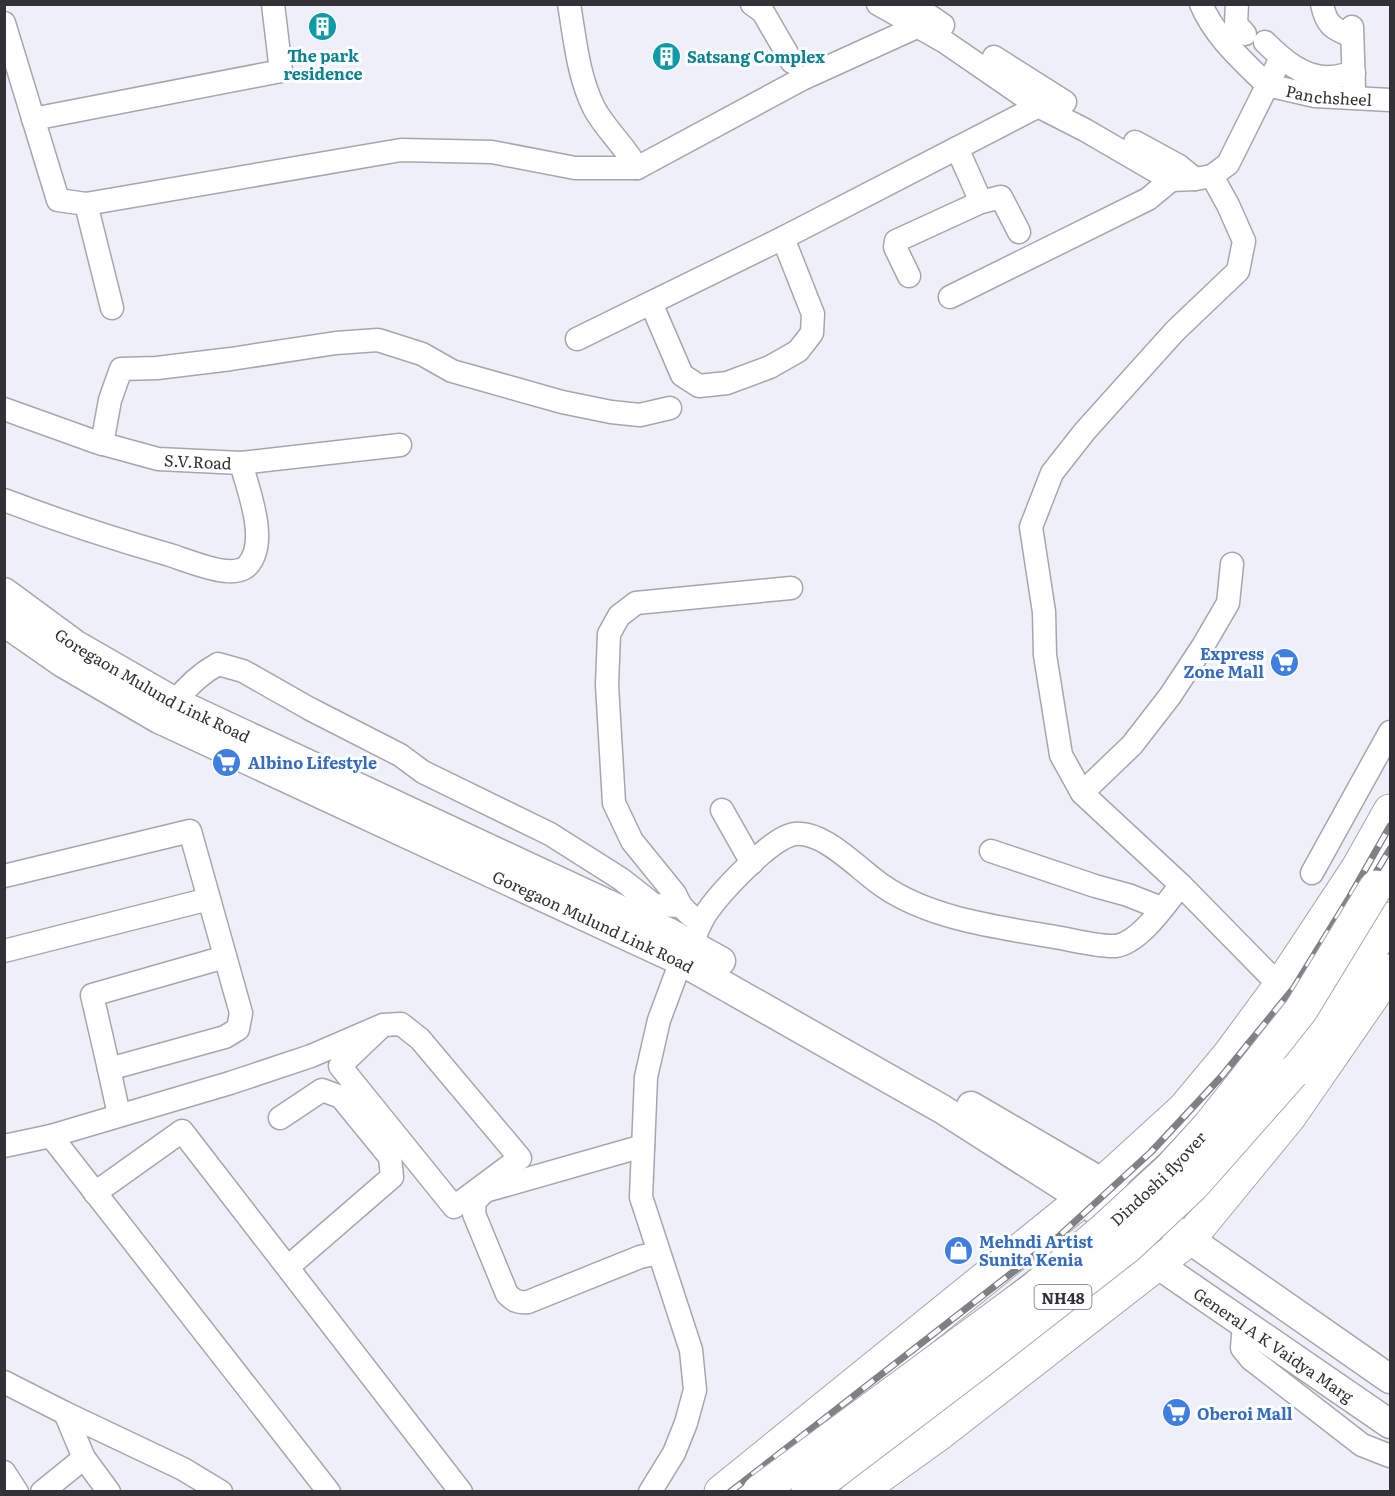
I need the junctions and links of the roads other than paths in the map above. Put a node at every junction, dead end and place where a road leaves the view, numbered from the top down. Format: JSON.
{"nodes":[{"id":1,"x":273,"y":4,"type":"edge"},
{"id":2,"x":569,"y":4,"type":"edge"},
{"id":3,"x":752,"y":4,"type":"edge"},
{"id":4,"x":878,"y":4,"type":"edge"},
{"id":5,"x":912,"y":4,"type":"edge"},
{"id":6,"x":1201,"y":4,"type":"edge"},
{"id":7,"x":1237,"y":4,"type":"edge"},
{"id":8,"x":1322,"y":4,"type":"edge"},
{"id":9,"x":4,"y":23,"type":"edge"},
{"id":10,"x":926,"y":23,"type":"junction"},
{"id":11,"x":1281,"y":58,"type":"junction"},
{"id":12,"x":792,"y":62,"type":"dead end"},
{"id":13,"x":1354,"y":73,"type":"junction"},
{"id":14,"x":1267,"y":85,"type":"junction"},
{"id":15,"x":1355,"y":98,"type":"junction"},
{"id":16,"x":1390,"y":100,"type":"edge"},
{"id":17,"x":1047,"y":101,"type":"junction"},
{"id":18,"x":33,"y":118,"type":"junction"},
{"id":19,"x":957,"y":148,"type":"junction"},
{"id":20,"x":637,"y":168,"type":"junction"},
{"id":21,"x":1189,"y":175,"type":"junction"},
{"id":22,"x":981,"y":202,"type":"junction"},
{"id":23,"x":86,"y":204,"type":"junction"},
{"id":24,"x":1019,"y":232,"type":"dead end"},
{"id":25,"x":783,"y":238,"type":"junction"},
{"id":26,"x":909,"y":276,"type":"dead end"},
{"id":27,"x":950,"y":297,"type":"dead end"},
{"id":28,"x":651,"y":303,"type":"junction"},
{"id":29,"x":112,"y":308,"type":"dead end"},
{"id":30,"x":577,"y":339,"type":"dead end"},
{"id":31,"x":669,"y":408,"type":"dead end"},
{"id":32,"x":4,"y":409,"type":"edge"},
{"id":33,"x":102,"y":444,"type":"junction"},
{"id":34,"x":399,"y":445,"type":"dead end"},
{"id":35,"x":241,"y":463,"type":"junction"},
{"id":36,"x":4,"y":500,"type":"edge"},
{"id":37,"x":1232,"y":564,"type":"dead end"},
{"id":38,"x":791,"y":588,"type":"dead end"},
{"id":39,"x":4,"y":592,"type":"edge"},
{"id":40,"x":4,"y":622,"type":"edge"},
{"id":41,"x":175,"y":702,"type":"junction"},
{"id":42,"x":1390,"y":732,"type":"edge"},
{"id":43,"x":224,"y":736,"type":"junction"},
{"id":44,"x":1082,"y":793,"type":"junction"},
{"id":45,"x":722,"y":810,"type":"dead end"},
{"id":46,"x":1390,"y":811,"type":"edge"},
{"id":47,"x":991,"y":851,"type":"dead end"},
{"id":48,"x":752,"y":863,"type":"junction"},
{"id":49,"x":1312,"y":873,"type":"dead end"},
{"id":50,"x":1383,"y":875,"type":"edge"},
{"id":51,"x":4,"y":876,"type":"edge"},
{"id":52,"x":1182,"y":885,"type":"junction"},
{"id":53,"x":208,"y":899,"type":"junction"},
{"id":54,"x":681,"y":906,"type":"junction"},
{"id":55,"x":1161,"y":908,"type":"junction"},
{"id":56,"x":1390,"y":919,"type":"edge"},
{"id":57,"x":691,"y":943,"type":"junction"},
{"id":58,"x":4,"y":951,"type":"edge"},
{"id":59,"x":225,"y":957,"type":"junction"},
{"id":60,"x":1388,"y":980,"type":"edge"},
{"id":61,"x":1280,"y":986,"type":"junction"},
{"id":62,"x":383,"y":1025,"type":"junction"},
{"id":63,"x":109,"y":1069,"type":"junction"},
{"id":64,"x":119,"y":1115,"type":"junction"},
{"id":65,"x":280,"y":1118,"type":"dead end"},
{"id":66,"x":51,"y":1136,"type":"junction"},
{"id":67,"x":4,"y":1146,"type":"edge"},
{"id":68,"x":644,"y":1146,"type":"junction"},
{"id":69,"x":1093,"y":1191,"type":"junction"},
{"id":70,"x":95,"y":1193,"type":"junction"},
{"id":71,"x":1189,"y":1239,"type":"junction"},
{"id":72,"x":658,"y":1253,"type":"junction"},
{"id":73,"x":1157,"y":1264,"type":"junction"},
{"id":74,"x":288,"y":1267,"type":"junction"},
{"id":75,"x":934,"y":1318,"type":"junction"},
{"id":76,"x":1244,"y":1323,"type":"junction"},
{"id":77,"x":1390,"y":1379,"type":"edge"},
{"id":78,"x":4,"y":1382,"type":"edge"},
{"id":79,"x":992,"y":1392,"type":"junction"},
{"id":80,"x":65,"y":1413,"type":"junction"},
{"id":81,"x":1390,"y":1424,"type":"edge"},
{"id":82,"x":1390,"y":1456,"type":"edge"},
{"id":83,"x":84,"y":1458,"type":"junction"},
{"id":84,"x":4,"y":1472,"type":"edge"},
{"id":85,"x":17,"y":1491,"type":"edge"},
{"id":86,"x":42,"y":1491,"type":"edge"},
{"id":87,"x":109,"y":1491,"type":"edge"},
{"id":88,"x":221,"y":1491,"type":"edge"},
{"id":89,"x":329,"y":1491,"type":"edge"},
{"id":90,"x":461,"y":1491,"type":"edge"},
{"id":91,"x":650,"y":1491,"type":"edge"},
{"id":92,"x":721,"y":1491,"type":"edge"},
{"id":93,"x":759,"y":1491,"type":"edge"},
{"id":94,"x":807,"y":1491,"type":"edge"},
{"id":95,"x":858,"y":1491,"type":"edge"}],
"edges":[{"from":1,"to":18,"type":"street"},
{"from":2,"to":20,"type":"street"},
{"from":3,"to":12,"type":"street"},
{"from":4,"to":10,"type":"street"},
{"from":5,"to":10,"type":"street"},
{"from":6,"to":14,"type":"street"},
{"from":7,"to":11,"type":"street"},
{"from":8,"to":13,"type":"street"},
{"from":9,"to":18,"type":"street"},
{"from":10,"to":17,"type":"street"},
{"from":10,"to":20,"type":"street"},
{"from":11,"to":13,"type":"street"},
{"from":11,"to":14,"type":"street"},
{"from":13,"to":15,"type":"street"},
{"from":14,"to":15,"type":"street","name":"Panchsheel"},
{"from":14,"to":21,"type":"street"},
{"from":15,"to":16,"type":"street","name":"Panchsheel"},
{"from":17,"to":19,"type":"street"},
{"from":17,"to":21,"type":"street"},
{"from":18,"to":23,"type":"street"},
{"from":19,"to":22,"type":"street"},
{"from":19,"to":25,"type":"street"},
{"from":20,"to":23,"type":"street"},
{"from":21,"to":27,"type":"street"},
{"from":21,"to":44,"type":"street"},
{"from":22,"to":24,"type":"street"},
{"from":22,"to":26,"type":"street"},
{"from":23,"to":29,"type":"street"},
{"from":25,"to":28,"type":"street"},
{"from":25,"to":28,"type":"street"},
{"from":28,"to":30,"type":"street"},
{"from":31,"to":33,"type":"street"},
{"from":32,"to":33,"type":"street","name":"S.V.Road"},
{"from":33,"to":35,"type":"street","name":"S.V.Road"},
{"from":34,"to":35,"type":"street","name":"S.V.Road"},
{"from":35,"to":36,"type":"street"},
{"from":37,"to":44,"type":"street"},
{"from":38,"to":54,"type":"street"},
{"from":39,"to":41,"type":"main road","name":"Goregaon Mulund Link Road"},
{"from":40,"to":43,"type":"main road","name":"Goregaon Mulund Link Road"},
{"from":41,"to":43,"type":"main road","name":"Goregaon Mulund Link Road"},
{"from":41,"to":54,"type":"street"},
{"from":42,"to":49,"type":"street"},
{"from":43,"to":57,"type":"main road","name":"Goregaon Mulund Link Road"},
{"from":44,"to":52,"type":"street"},
{"from":45,"to":48,"type":"street"},
{"from":46,"to":61,"type":"highway"},
{"from":47,"to":55,"type":"street"},
{"from":48,"to":55,"type":"street"},
{"from":48,"to":57,"type":"street"},
{"from":50,"to":93,"type":"highway","name":"Dindoshi flyover","number":"NH48","bridge":true},
{"from":51,"to":53,"type":"street"},
{"from":52,"to":55,"type":"street"},
{"from":52,"to":61,"type":"street"},
{"from":53,"to":58,"type":"street"},
{"from":53,"to":59,"type":"street"},
{"from":54,"to":57,"type":"street"},
{"from":56,"to":94,"type":"highway","name":"Dindoshi flyover","number":"NH48","bridge":true},
{"from":57,"to":68,"type":"street"},
{"from":57,"to":69,"type":"main road","name":"Goregaon Mulund Link Road"},
{"from":59,"to":63,"type":"street"},
{"from":59,"to":63,"type":"street"},
{"from":60,"to":71,"type":"highway"},
{"from":61,"to":69,"type":"highway"},
{"from":62,"to":62,"type":"street"},
{"from":62,"to":64,"type":"street"},
{"from":63,"to":64,"type":"street"},
{"from":64,"to":66,"type":"street"},
{"from":65,"to":74,"type":"street"},
{"from":66,"to":67,"type":"street"},
{"from":66,"to":70,"type":"street"},
{"from":68,"to":72,"type":"street"},
{"from":68,"to":72,"type":"street"},
{"from":69,"to":71,"type":"main road"},
{"from":69,"to":73,"type":"main road","name":"Goregaon Mulund Link Road"},
{"from":69,"to":75,"type":"highway"},
{"from":70,"to":74,"type":"street"},
{"from":70,"to":89,"type":"street"},
{"from":71,"to":73,"type":"highway"},
{"from":71,"to":77,"type":"main road"},
{"from":72,"to":91,"type":"street"},
{"from":73,"to":76,"type":"main road","name":"General A K Vaidya Marg"},
{"from":73,"to":79,"type":"highway"},
{"from":74,"to":90,"type":"street"},
{"from":75,"to":79,"type":"highway"},
{"from":75,"to":92,"type":"highway"},
{"from":76,"to":81,"type":"main road","name":"General A K Vaidya Marg"},
{"from":76,"to":82,"type":"street"},
{"from":78,"to":80,"type":"street"},
{"from":79,"to":95,"type":"highway"},
{"from":80,"to":83,"type":"street"},
{"from":80,"to":88,"type":"street"},
{"from":83,"to":86,"type":"street"},
{"from":83,"to":87,"type":"street"},
{"from":84,"to":85,"type":"street"}]}
